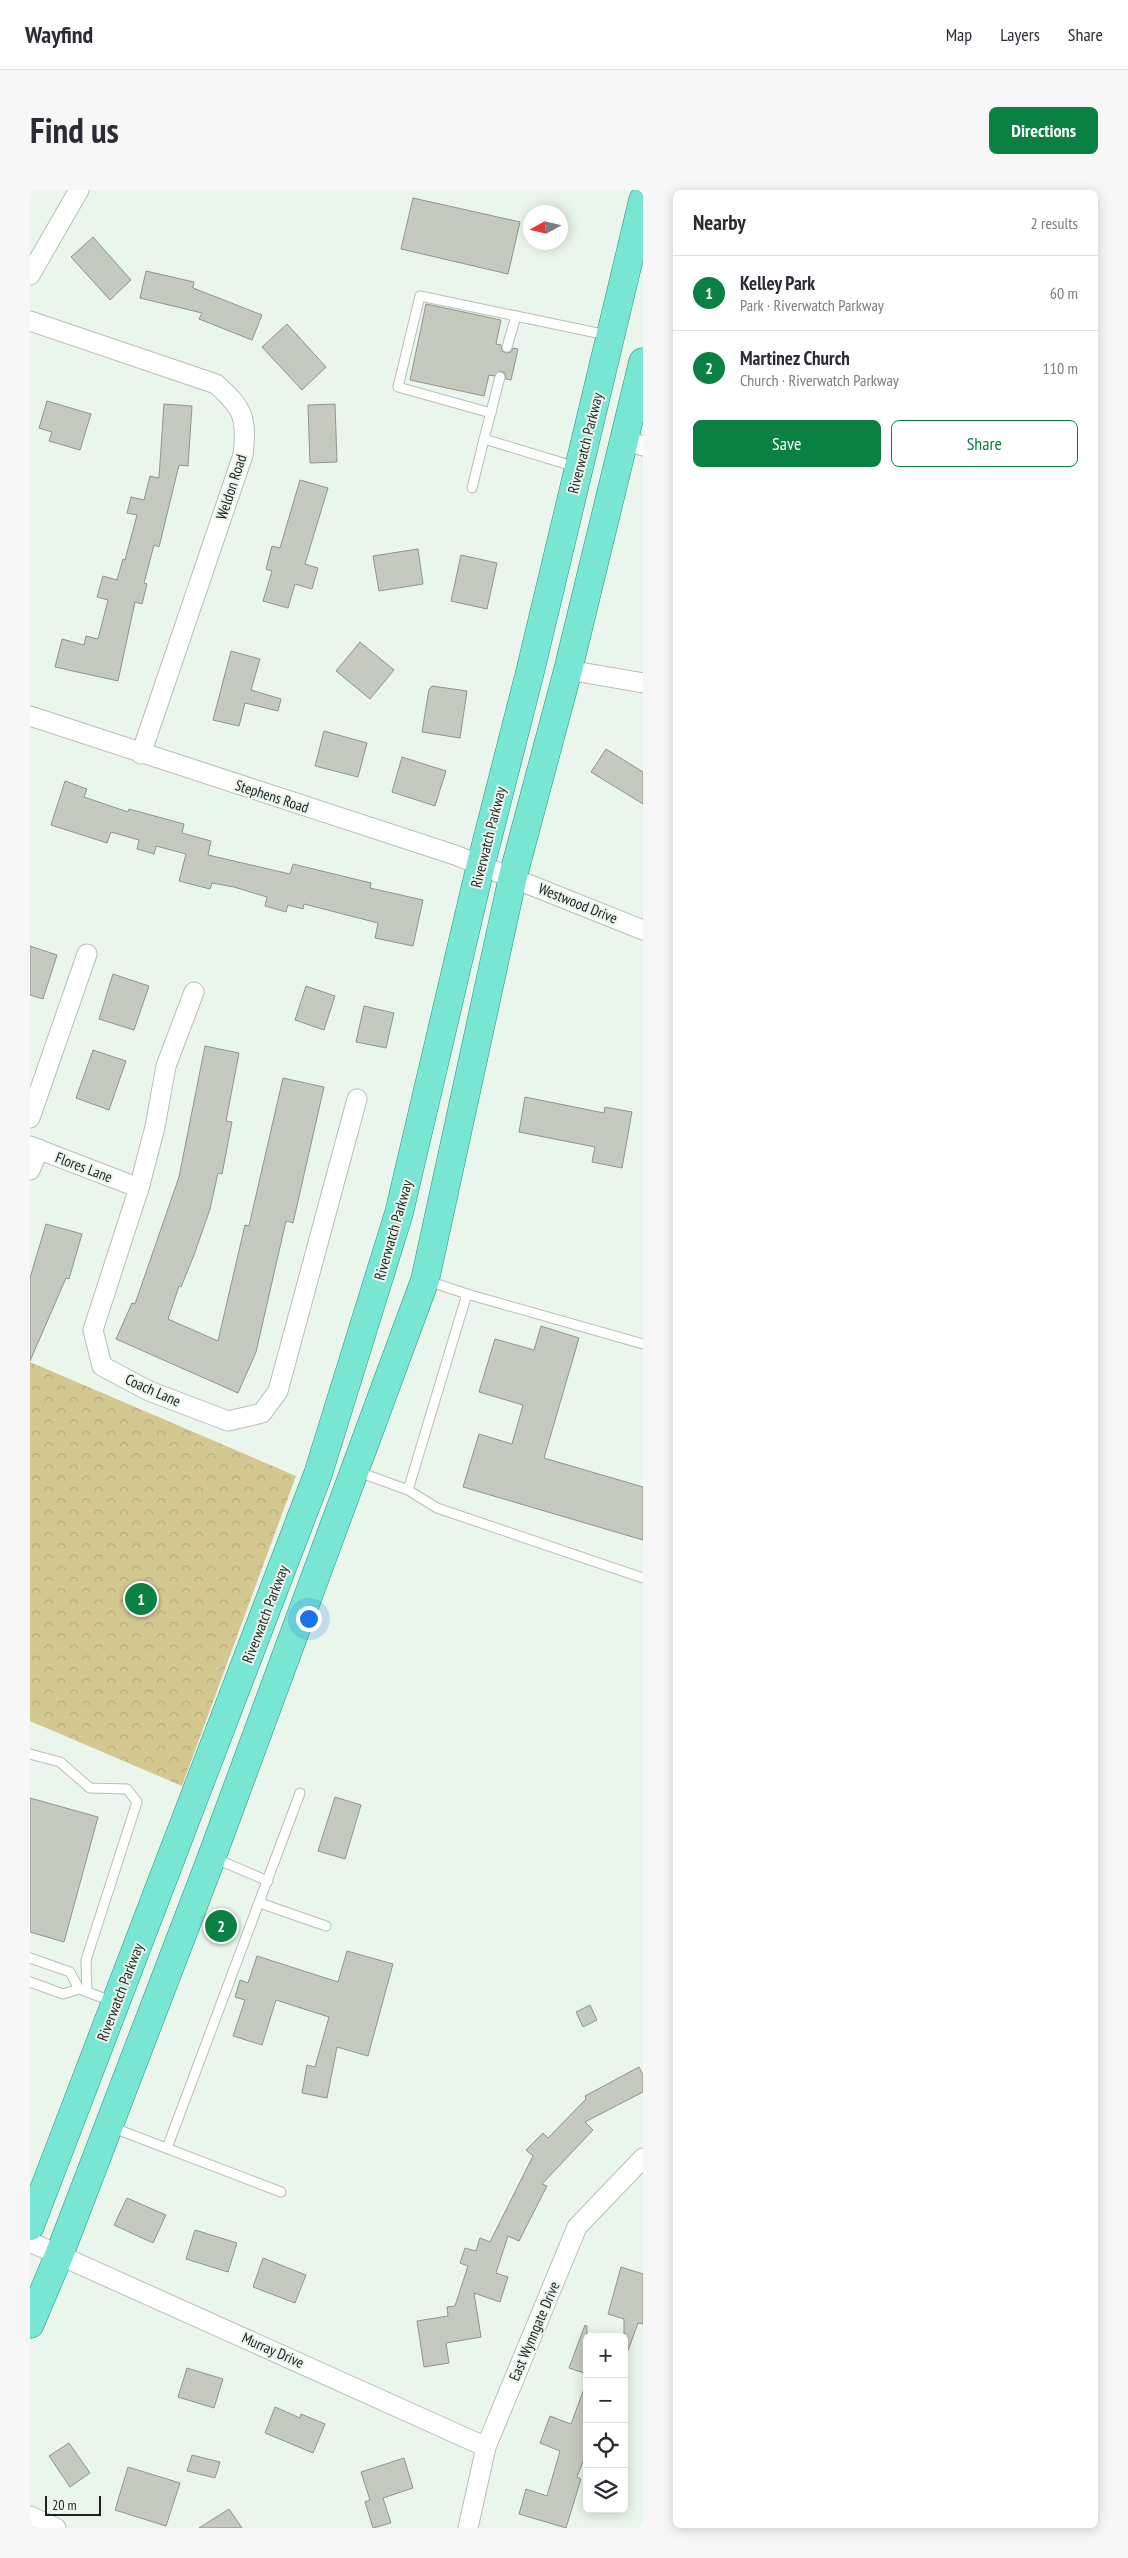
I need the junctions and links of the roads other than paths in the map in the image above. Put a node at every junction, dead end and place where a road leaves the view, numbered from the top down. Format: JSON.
{"nodes":[{"id":1,"x":79,"y":190,"type":"edge"},
{"id":2,"x":643,"y":200,"type":"edge"},
{"id":3,"x":30,"y":275,"type":"edge"},
{"id":4,"x":516,"y":316,"type":"junction"},
{"id":5,"x":30,"y":321,"type":"edge"},
{"id":6,"x":610,"y":336,"type":"junction"},
{"id":7,"x":507,"y":347,"type":"dead end"},
{"id":8,"x":643,"y":362,"type":"edge"},
{"id":9,"x":500,"y":377,"type":"dead end"},
{"id":10,"x":491,"y":412,"type":"junction"},
{"id":11,"x":484,"y":440,"type":"junction"},
{"id":12,"x":634,"y":443,"type":"edge"},
{"id":13,"x":579,"y":468,"type":"junction"},
{"id":14,"x":472,"y":488,"type":"dead end"},
{"id":15,"x":568,"y":670,"type":"junction"},
{"id":16,"x":643,"y":683,"type":"edge"},
{"id":17,"x":30,"y":716,"type":"edge"},
{"id":18,"x":142,"y":754,"type":"junction"},
{"id":19,"x":481,"y":864,"type":"junction"},
{"id":20,"x":513,"y":876,"type":"junction"},
{"id":21,"x":643,"y":930,"type":"edge"},
{"id":22,"x":87,"y":954,"type":"dead end"},
{"id":23,"x":194,"y":992,"type":"dead end"},
{"id":24,"x":357,"y":1099,"type":"dead end"},
{"id":25,"x":30,"y":1118,"type":"edge"},
{"id":26,"x":35,"y":1147,"type":"edge"},
{"id":27,"x":30,"y":1170,"type":"edge"},
{"id":28,"x":139,"y":1188,"type":"junction"},
{"id":29,"x":425,"y":1280,"type":"junction"},
{"id":30,"x":467,"y":1294,"type":"junction"},
{"id":31,"x":643,"y":1344,"type":"edge"},
{"id":32,"x":356,"y":1471,"type":"junction"},
{"id":33,"x":408,"y":1490,"type":"junction"},
{"id":34,"x":643,"y":1578,"type":"edge"},
{"id":35,"x":30,"y":1754,"type":"edge"},
{"id":36,"x":300,"y":1793,"type":"dead end"},
{"id":37,"x":212,"y":1857,"type":"junction"},
{"id":38,"x":268,"y":1881,"type":"junction"},
{"id":39,"x":260,"y":1903,"type":"junction"},
{"id":40,"x":326,"y":1926,"type":"dead end"},
{"id":41,"x":30,"y":1958,"type":"edge"},
{"id":42,"x":30,"y":1982,"type":"edge"},
{"id":43,"x":83,"y":1991,"type":"junction"},
{"id":44,"x":116,"y":2003,"type":"junction"},
{"id":45,"x":108,"y":2126,"type":"junction"},
{"id":46,"x":167,"y":2148,"type":"junction"},
{"id":47,"x":643,"y":2158,"type":"edge"},
{"id":48,"x":281,"y":2192,"type":"dead end"},
{"id":49,"x":30,"y":2226,"type":"edge"},
{"id":50,"x":30,"y":2242,"type":"edge"},
{"id":51,"x":60,"y":2253,"type":"junction"},
{"id":52,"x":30,"y":2324,"type":"edge"},
{"id":53,"x":486,"y":2447,"type":"junction"},
{"id":54,"x":30,"y":2516,"type":"edge"},
{"id":55,"x":56,"y":2528,"type":"edge"},
{"id":56,"x":468,"y":2528,"type":"edge"}],
"edges":[{"from":1,"to":3,"type":"street"},
{"from":2,"to":6,"type":"main road","name":"Riverwatch Parkway"},
{"from":4,"to":6,"type":"lane"},
{"from":4,"to":7,"type":"lane"},
{"from":4,"to":10,"type":"lane"},
{"from":5,"to":18,"type":"street","name":"Weldon Road"},
{"from":6,"to":13,"type":"main road","name":"Riverwatch Parkway"},
{"from":8,"to":12,"type":"main road"},
{"from":9,"to":10,"type":"lane"},
{"from":10,"to":11,"type":"lane"},
{"from":11,"to":13,"type":"lane"},
{"from":11,"to":14,"type":"lane"},
{"from":12,"to":15,"type":"main road"},
{"from":13,"to":19,"type":"main road","name":"Riverwatch Parkway"},
{"from":15,"to":16,"type":"street"},
{"from":15,"to":20,"type":"main road"},
{"from":17,"to":18,"type":"street","name":"Stephens Road"},
{"from":18,"to":19,"type":"street","name":"Stephens Road"},
{"from":19,"to":20,"type":"street","name":"Stephens Road"},
{"from":19,"to":44,"type":"main road","name":"Riverwatch Parkway"},
{"from":20,"to":21,"type":"street","name":"Westwood Drive"},
{"from":20,"to":29,"type":"main road"},
{"from":22,"to":25,"type":"street"},
{"from":23,"to":28,"type":"street","name":"Coach Lane"},
{"from":24,"to":28,"type":"street","name":"Coach Lane"},
{"from":26,"to":27,"type":"street"},
{"from":26,"to":28,"type":"street","name":"Flores Lane"},
{"from":29,"to":30,"type":"lane"},
{"from":29,"to":32,"type":"main road"},
{"from":30,"to":31,"type":"lane"},
{"from":30,"to":33,"type":"lane"},
{"from":32,"to":33,"type":"lane"},
{"from":32,"to":37,"type":"main road"},
{"from":33,"to":34,"type":"lane"},
{"from":35,"to":43,"type":"lane"},
{"from":36,"to":38,"type":"lane"},
{"from":37,"to":38,"type":"lane"},
{"from":37,"to":45,"type":"main road"},
{"from":38,"to":39,"type":"lane"},
{"from":39,"to":40,"type":"lane"},
{"from":39,"to":46,"type":"lane"},
{"from":41,"to":43,"type":"lane"},
{"from":42,"to":43,"type":"lane"},
{"from":43,"to":44,"type":"lane"},
{"from":44,"to":49,"type":"main road","name":"Riverwatch Parkway"},
{"from":45,"to":46,"type":"lane"},
{"from":45,"to":51,"type":"main road"},
{"from":46,"to":48,"type":"lane"},
{"from":47,"to":53,"type":"street","name":"East Wynngate Drive"},
{"from":50,"to":51,"type":"street","name":"Murray Drive"},
{"from":51,"to":52,"type":"main road"},
{"from":51,"to":53,"type":"street","name":"Murray Drive"},
{"from":53,"to":56,"type":"street","name":"East Wynngate Drive"},
{"from":54,"to":55,"type":"street"}]}
